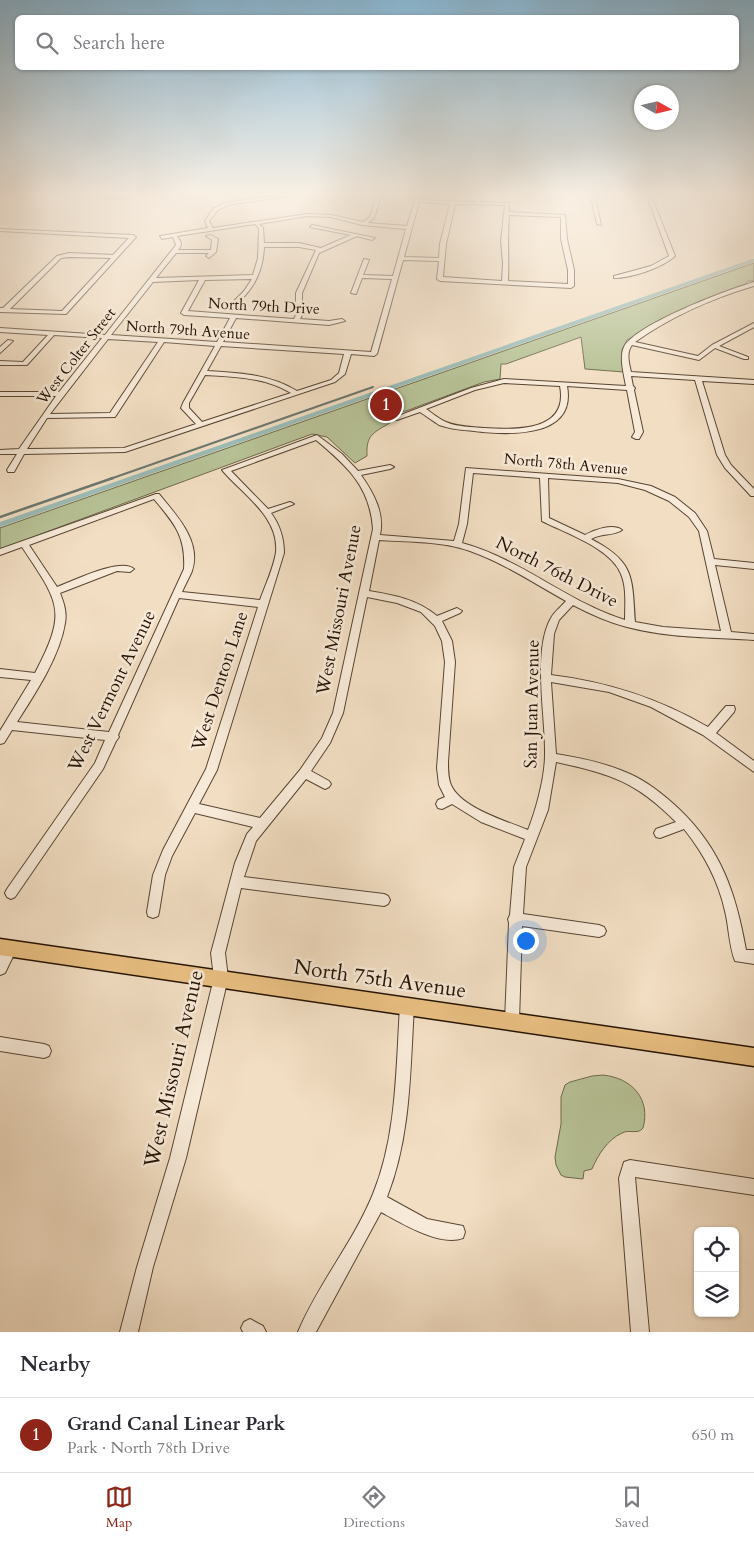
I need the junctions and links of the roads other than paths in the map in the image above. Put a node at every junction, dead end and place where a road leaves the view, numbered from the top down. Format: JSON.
{"nodes":[{"id":1,"x":63,"y":255,"type":"edge"},
{"id":2,"x":67,"y":255,"type":"edge"},
{"id":3,"x":171,"y":255,"type":"edge"},
{"id":4,"x":262,"y":255,"type":"edge"},
{"id":5,"x":316,"y":255,"type":"edge"},
{"id":6,"x":442,"y":255,"type":"edge"},
{"id":7,"x":505,"y":255,"type":"edge"},
{"id":8,"x":568,"y":255,"type":"edge"},
{"id":9,"x":672,"y":255,"type":"edge"},
{"id":10,"x":114,"y":257,"type":"joint"},
{"id":11,"x":401,"y":258,"type":"joint"},
{"id":12,"x":366,"y":260,"type":"dead end"},
{"id":13,"x":442,"y":260,"type":"junction"},
{"id":14,"x":360,"y":276,"type":"junction"},
{"id":15,"x":255,"y":277,"type":"junction"},
{"id":16,"x":616,"y":277,"type":"dead end"},
{"id":17,"x":203,"y":278,"type":"junction"},
{"id":18,"x":395,"y":278,"type":"junction"},
{"id":19,"x":151,"y":280,"type":"junction"},
{"id":20,"x":505,"y":282,"type":"junction"},
{"id":21,"x":754,"y":284,"type":"edge"},
{"id":22,"x":354,"y":293,"type":"dead end"},
{"id":23,"x":238,"y":300,"type":"dead end"},
{"id":24,"x":2,"y":310,"type":"edge"},
{"id":25,"x":234,"y":317,"type":"junction"},
{"id":26,"x":296,"y":321,"type":"junction"},
{"id":27,"x":342,"y":321,"type":"dead end"},
{"id":28,"x":754,"y":325,"type":"edge"},
{"id":29,"x":0,"y":330,"type":"edge"},
{"id":30,"x":52,"y":334,"type":"junction"},
{"id":31,"x":106,"y":337,"type":"junction"},
{"id":32,"x":162,"y":340,"type":"junction"},
{"id":33,"x":10,"y":341,"type":"dead end"},
{"id":34,"x":630,"y":343,"type":"junction"},
{"id":35,"x":219,"y":344,"type":"junction"},
{"id":36,"x":714,"y":346,"type":"junction"},
{"id":37,"x":0,"y":351,"type":"edge"},
{"id":38,"x":348,"y":352,"type":"junction"},
{"id":39,"x":746,"y":358,"type":"dead end"},
{"id":40,"x":0,"y":363,"type":"edge"},
{"id":41,"x":202,"y":373,"type":"junction"},
{"id":42,"x":629,"y":374,"type":"junction"},
{"id":43,"x":698,"y":378,"type":"junction"},
{"id":44,"x":754,"y":382,"type":"edge"},
{"id":45,"x":563,"y":384,"type":"junction"},
{"id":46,"x":483,"y":386,"type":"junction"},
{"id":47,"x":632,"y":388,"type":"junction"},
{"id":48,"x":490,"y":392,"type":"dead end"},
{"id":49,"x":296,"y":393,"type":"junction"},
{"id":50,"x":0,"y":394,"type":"edge"},
{"id":51,"x":61,"y":394,"type":"junction"},
{"id":52,"x":421,"y":409,"type":"junction"},
{"id":53,"x":46,"y":416,"type":"junction"},
{"id":54,"x":397,"y":418,"type":"dead end"},
{"id":55,"x":201,"y":425,"type":"junction"},
{"id":56,"x":636,"y":438,"type":"dead end"},
{"id":57,"x":0,"y":452,"type":"edge"},
{"id":58,"x":21,"y":452,"type":"junction"},
{"id":59,"x":390,"y":467,"type":"dead end"},
{"id":60,"x":11,"y":470,"type":"dead end"},
{"id":61,"x":226,"y":470,"type":"joint"},
{"id":62,"x":358,"y":473,"type":"junction"},
{"id":63,"x":544,"y":475,"type":"junction"},
{"id":64,"x":754,"y":494,"type":"edge"},
{"id":65,"x":290,"y":504,"type":"dead end"},
{"id":66,"x":266,"y":512,"type":"junction"},
{"id":67,"x":618,"y":530,"type":"dead end"},
{"id":68,"x":375,"y":537,"type":"junction"},
{"id":69,"x":584,"y":539,"type":"junction"},
{"id":70,"x":24,"y":544,"type":"junction"},
{"id":71,"x":458,"y":545,"type":"junction"},
{"id":72,"x":0,"y":552,"type":"edge"},
{"id":73,"x":710,"y":562,"type":"junction"},
{"id":74,"x":754,"y":566,"type":"edge"},
{"id":75,"x":130,"y":569,"type":"dead end"},
{"id":76,"x":55,"y":591,"type":"junction"},
{"id":77,"x":363,"y":593,"type":"junction"},
{"id":78,"x":177,"y":595,"type":"junction"},
{"id":79,"x":572,"y":600,"type":"junction"},
{"id":80,"x":265,"y":604,"type":"junction"},
{"id":81,"x":457,"y":611,"type":"dead end"},
{"id":82,"x":436,"y":620,"type":"junction"},
{"id":83,"x":630,"y":624,"type":"junction"},
{"id":84,"x":727,"y":635,"type":"junction"},
{"id":85,"x":754,"y":637,"type":"edge"},
{"id":86,"x":0,"y":673,"type":"edge"},
{"id":87,"x":37,"y":677,"type":"junction"},
{"id":88,"x":546,"y":678,"type":"junction"},
{"id":89,"x":730,"y":708,"type":"dead end"},
{"id":90,"x":10,"y":725,"type":"junction"},
{"id":91,"x":709,"y":733,"type":"junction"},
{"id":92,"x":114,"y":737,"type":"junction"},
{"id":93,"x":0,"y":740,"type":"edge"},
{"id":94,"x":551,"y":757,"type":"junction"},
{"id":95,"x":754,"y":767,"type":"edge"},
{"id":96,"x":304,"y":773,"type":"junction"},
{"id":97,"x":325,"y":784,"type":"dead end"},
{"id":98,"x":454,"y":798,"type":"junction"},
{"id":99,"x":442,"y":804,"type":"dead end"},
{"id":100,"x":192,"y":806,"type":"junction"},
{"id":101,"x":687,"y":823,"type":"junction"},
{"id":102,"x":262,"y":824,"type":"junction"},
{"id":103,"x":660,"y":834,"type":"dead end"},
{"id":104,"x":532,"y":837,"type":"junction"},
{"id":105,"x":236,"y":882,"type":"junction"},
{"id":106,"x":11,"y":893,"type":"dead end"},
{"id":107,"x":384,"y":900,"type":"dead end"},
{"id":108,"x":153,"y":912,"type":"dead end"},
{"id":109,"x":514,"y":919,"type":"junction"},
{"id":110,"x":600,"y":931,"type":"dead end"},
{"id":111,"x":5,"y":947,"type":"edge"},
{"id":112,"x":754,"y":958,"type":"edge"},
{"id":113,"x":0,"y":968,"type":"edge"},
{"id":114,"x":221,"y":978,"type":"junction"},
{"id":115,"x":408,"y":1006,"type":"junction"},
{"id":116,"x":512,"y":1021,"type":"junction"},
{"id":117,"x":0,"y":1044,"type":"edge"},
{"id":118,"x":44,"y":1052,"type":"dead end"},
{"id":119,"x":754,"y":1057,"type":"edge"},
{"id":120,"x":754,"y":1186,"type":"edge"},
{"id":121,"x":378,"y":1201,"type":"junction"},
{"id":122,"x":457,"y":1232,"type":"dead end"},
{"id":123,"x":129,"y":1332,"type":"edge"},
{"id":124,"x":307,"y":1332,"type":"edge"},
{"id":125,"x":640,"y":1332,"type":"edge"}],
"edges":[{"from":1,"to":24,"type":"street"},
{"from":2,"to":10,"type":"street"},
{"from":3,"to":19,"type":"street","name":"West Colter Street"},
{"from":4,"to":15,"type":"street"},
{"from":5,"to":26,"type":"street"},
{"from":6,"to":13,"type":"street"},
{"from":7,"to":20,"type":"street"},
{"from":8,"to":20,"type":"street"},
{"from":9,"to":16,"type":"street"},
{"from":10,"to":24,"type":"street"},
{"from":11,"to":13,"type":"street"},
{"from":11,"to":18,"type":"street"},
{"from":12,"to":14,"type":"street"},
{"from":13,"to":20,"type":"street"},
{"from":14,"to":18,"type":"street"},
{"from":14,"to":22,"type":"street"},
{"from":15,"to":17,"type":"street"},
{"from":15,"to":23,"type":"street"},
{"from":17,"to":19,"type":"street"},
{"from":17,"to":25,"type":"street","name":"North 79th Drive"},
{"from":18,"to":38,"type":"street","name":"North 79th Avenue"},
{"from":19,"to":31,"type":"street","name":"West Colter Street"},
{"from":21,"to":34,"type":"street"},
{"from":25,"to":26,"type":"street","name":"North 79th Drive"},
{"from":25,"to":35,"type":"street"},
{"from":26,"to":27,"type":"street","name":"North 79th Drive"},
{"from":28,"to":36,"type":"street"},
{"from":29,"to":30,"type":"street","name":"North 79th Avenue"},
{"from":30,"to":31,"type":"street","name":"North 79th Avenue"},
{"from":30,"to":40,"type":"street"},
{"from":31,"to":32,"type":"street","name":"North 79th Avenue"},
{"from":31,"to":51,"type":"street","name":"West Colter Street"},
{"from":32,"to":35,"type":"street","name":"North 79th Avenue"},
{"from":32,"to":53,"type":"street"},
{"from":33,"to":37,"type":"street"},
{"from":34,"to":36,"type":"street"},
{"from":34,"to":42,"type":"street"},
{"from":35,"to":38,"type":"street","name":"North 79th Avenue"},
{"from":35,"to":41,"type":"street"},
{"from":36,"to":39,"type":"street"},
{"from":38,"to":49,"type":"street"},
{"from":41,"to":49,"type":"street"},
{"from":41,"to":55,"type":"street"},
{"from":42,"to":43,"type":"street"},
{"from":42,"to":47,"type":"street"},
{"from":43,"to":44,"type":"street"},
{"from":43,"to":64,"type":"street"},
{"from":45,"to":46,"type":"street"},
{"from":45,"to":47,"type":"street"},
{"from":45,"to":52,"type":"street"},
{"from":46,"to":48,"type":"street"},
{"from":46,"to":52,"type":"street"},
{"from":47,"to":56,"type":"street"},
{"from":49,"to":55,"type":"street"},
{"from":50,"to":51,"type":"street"},
{"from":51,"to":53,"type":"street","name":"West Colter Street"},
{"from":52,"to":54,"type":"street"},
{"from":53,"to":58,"type":"street","name":"West Colter Street"},
{"from":55,"to":58,"type":"street"},
{"from":57,"to":58,"type":"street"},
{"from":58,"to":60,"type":"street","name":"West Colter Street"},
{"from":59,"to":62,"type":"street"},
{"from":61,"to":62,"type":"street","name":"West Missouri Avenue"},
{"from":61,"to":66,"type":"street","name":"West Denton Lane"},
{"from":62,"to":68,"type":"street","name":"West Missouri Avenue"},
{"from":63,"to":69,"type":"street"},
{"from":63,"to":71,"type":"street","name":"North 78th Avenue"},
{"from":63,"to":73,"type":"street","name":"North 78th Avenue"},
{"from":65,"to":66,"type":"street"},
{"from":66,"to":80,"type":"street","name":"West Denton Lane"},
{"from":67,"to":69,"type":"street"},
{"from":68,"to":71,"type":"street","name":"North 76th Drive"},
{"from":68,"to":77,"type":"street","name":"West Missouri Avenue"},
{"from":69,"to":83,"type":"street"},
{"from":70,"to":72,"type":"street"},
{"from":70,"to":76,"type":"street"},
{"from":70,"to":78,"type":"street","name":"West Vermont Avenue"},
{"from":71,"to":79,"type":"street","name":"North 76th Drive"},
{"from":73,"to":74,"type":"street"},
{"from":73,"to":84,"type":"street","name":"North 78th Avenue"},
{"from":75,"to":76,"type":"street"},
{"from":76,"to":87,"type":"street"},
{"from":77,"to":82,"type":"street"},
{"from":77,"to":96,"type":"street","name":"West Missouri Avenue"},
{"from":78,"to":80,"type":"street"},
{"from":78,"to":92,"type":"street","name":"West Vermont Avenue"},
{"from":79,"to":83,"type":"street","name":"North 76th Drive"},
{"from":79,"to":88,"type":"street","name":"San Juan Avenue"},
{"from":80,"to":100,"type":"street","name":"West Denton Lane"},
{"from":81,"to":82,"type":"street"},
{"from":82,"to":98,"type":"street"},
{"from":83,"to":84,"type":"street","name":"North 76th Drive"},
{"from":84,"to":85,"type":"street","name":"North 76th Drive"},
{"from":86,"to":87,"type":"street"},
{"from":87,"to":90,"type":"street"},
{"from":88,"to":91,"type":"street"},
{"from":88,"to":94,"type":"street","name":"San Juan Avenue"},
{"from":89,"to":91,"type":"street"},
{"from":90,"to":92,"type":"street"},
{"from":90,"to":93,"type":"street"},
{"from":91,"to":95,"type":"street"},
{"from":92,"to":106,"type":"street","name":"West Vermont Avenue"},
{"from":94,"to":101,"type":"street"},
{"from":94,"to":104,"type":"street","name":"San Juan Avenue"},
{"from":96,"to":97,"type":"street"},
{"from":96,"to":102,"type":"street","name":"West Missouri Avenue"},
{"from":98,"to":99,"type":"street"},
{"from":98,"to":104,"type":"street"},
{"from":100,"to":102,"type":"street"},
{"from":100,"to":108,"type":"street","name":"West Denton Lane"},
{"from":101,"to":103,"type":"street"},
{"from":101,"to":112,"type":"street"},
{"from":102,"to":105,"type":"street","name":"West Missouri Avenue"},
{"from":104,"to":109,"type":"street","name":"San Juan Avenue"},
{"from":105,"to":107,"type":"street"},
{"from":105,"to":114,"type":"street","name":"West Missouri Avenue"},
{"from":109,"to":110,"type":"street"},
{"from":109,"to":116,"type":"street","name":"San Juan Avenue"},
{"from":111,"to":113,"type":"street"},
{"from":111,"to":114,"type":"main road","name":"North 75th Avenue"},
{"from":114,"to":115,"type":"main road","name":"North 75th Avenue"},
{"from":114,"to":123,"type":"street","name":"West Missouri Avenue"},
{"from":115,"to":116,"type":"main road","name":"North 75th Avenue"},
{"from":115,"to":121,"type":"street"},
{"from":116,"to":119,"type":"main road","name":"North 75th Avenue"},
{"from":117,"to":118,"type":"street"},
{"from":120,"to":125,"type":"street"},
{"from":121,"to":122,"type":"street"},
{"from":121,"to":124,"type":"street"}]}
